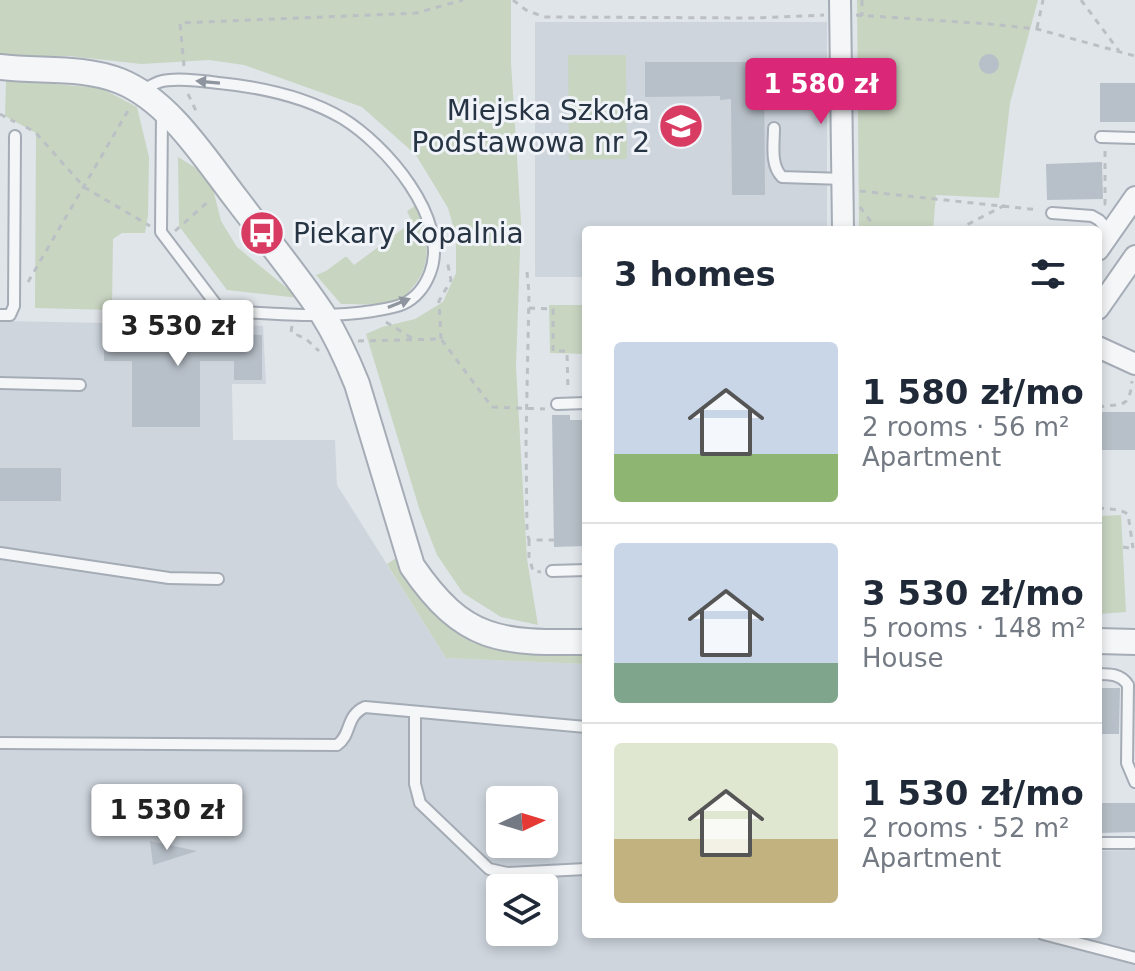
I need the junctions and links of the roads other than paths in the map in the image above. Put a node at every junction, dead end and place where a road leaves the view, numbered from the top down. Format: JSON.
{"nodes":[{"id":1,"x":840,"y":8,"type":"edge"},
{"id":2,"x":0,"y":67,"type":"edge"},
{"id":3,"x":141,"y":91,"type":"junction"},
{"id":4,"x":162,"y":108,"type":"junction"},
{"id":5,"x":774,"y":128,"type":"dead end"},
{"id":6,"x":15,"y":136,"type":"dead end"},
{"id":7,"x":1103,"y":137,"type":"road end"},
{"id":8,"x":1135,"y":138,"type":"edge"},
{"id":9,"x":850,"y":185,"type":"junction"},
{"id":10,"x":1126,"y":200,"type":"edge"},
{"id":11,"x":1052,"y":213,"type":"road end"},
{"id":12,"x":844,"y":226,"type":"edge"},
{"id":13,"x":1110,"y":232,"type":"junction"},
{"id":14,"x":1102,"y":244,"type":"edge"},
{"id":15,"x":1135,"y":256,"type":"edge"},
{"id":16,"x":1102,"y":303,"type":"edge"},
{"id":17,"x":0,"y":315,"type":"edge"},
{"id":18,"x":323,"y":316,"type":"junction"},
{"id":19,"x":1102,"y":350,"type":"edge"},
{"id":20,"x":1134,"y":370,"type":"edge"},
{"id":21,"x":0,"y":383,"type":"edge"},
{"id":22,"x":80,"y":385,"type":"dead end"},
{"id":23,"x":582,"y":403,"type":"edge"},
{"id":24,"x":563,"y":404,"type":"road end"},
{"id":25,"x":0,"y":553,"type":"edge"},
{"id":26,"x":582,"y":570,"type":"edge"},
{"id":27,"x":552,"y":571,"type":"road end"},
{"id":28,"x":218,"y":579,"type":"dead end"},
{"id":29,"x":1102,"y":641,"type":"edge"},
{"id":30,"x":582,"y":642,"type":"edge"},
{"id":31,"x":1135,"y":642,"type":"edge"},
{"id":32,"x":1102,"y":674,"type":"edge"},
{"id":33,"x":415,"y":712,"type":"junction"},
{"id":34,"x":582,"y":727,"type":"edge"},
{"id":35,"x":0,"y":743,"type":"edge"},
{"id":36,"x":1135,"y":782,"type":"edge"},
{"id":37,"x":1102,"y":843,"type":"edge"},
{"id":38,"x":1133,"y":843,"type":"edge"},
{"id":39,"x":582,"y":869,"type":"edge"},
{"id":40,"x":1058,"y":938,"type":"edge"},
{"id":41,"x":1135,"y":958,"type":"edge"}],
"edges":[{"from":1,"to":9,"type":"street"},
{"from":2,"to":3,"type":"street"},
{"from":3,"to":4,"type":"street"},
{"from":18,"to":3,"type":"lane","one_way":true},
{"from":4,"to":18,"type":"street"},
{"from":4,"to":18,"type":"lane"},
{"from":5,"to":9,"type":"lane"},
{"from":6,"to":17,"type":"lane"},
{"from":7,"to":8,"type":"lane"},
{"from":9,"to":12,"type":"street"},
{"from":10,"to":13,"type":"street"},
{"from":11,"to":13,"type":"lane"},
{"from":13,"to":14,"type":"street"},
{"from":15,"to":16,"type":"street"},
{"from":18,"to":30,"type":"street"},
{"from":19,"to":20,"type":"street"},
{"from":21,"to":22,"type":"lane"},
{"from":23,"to":24,"type":"lane"},
{"from":25,"to":28,"type":"lane"},
{"from":26,"to":27,"type":"lane"},
{"from":29,"to":31,"type":"street"},
{"from":32,"to":36,"type":"lane"},
{"from":33,"to":34,"type":"lane"},
{"from":33,"to":35,"type":"lane"},
{"from":33,"to":39,"type":"lane"},
{"from":37,"to":38,"type":"lane"},
{"from":40,"to":41,"type":"lane"}]}
